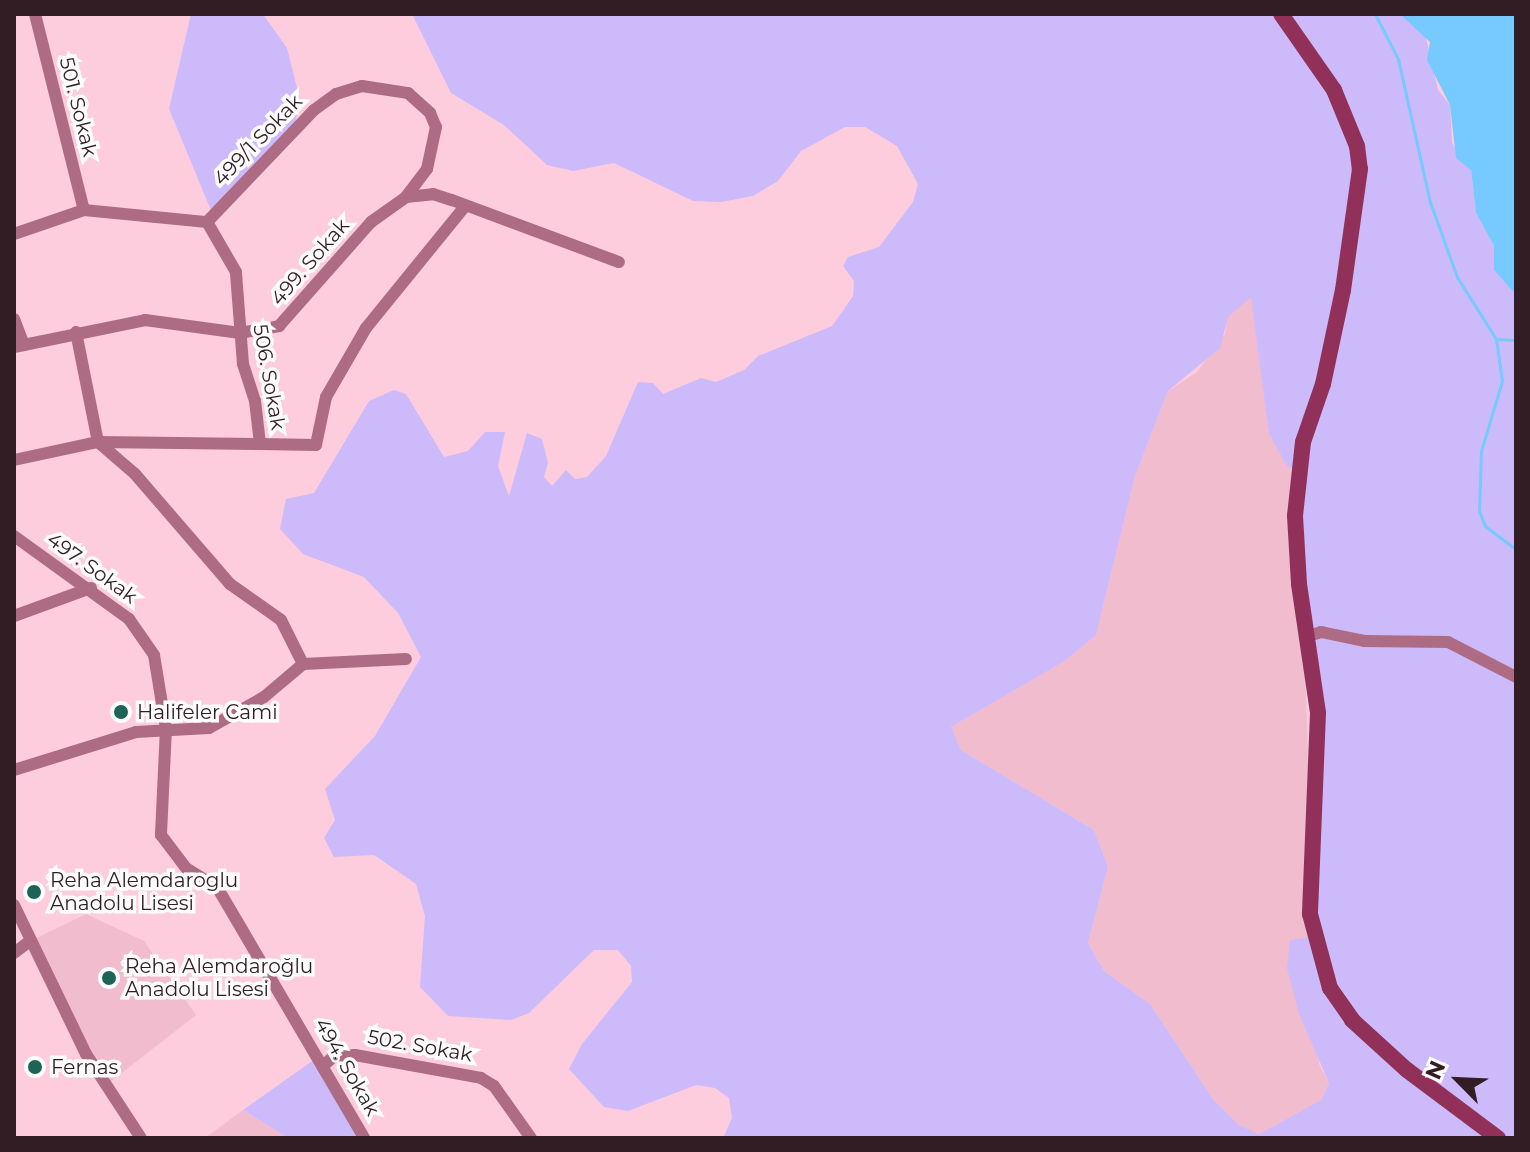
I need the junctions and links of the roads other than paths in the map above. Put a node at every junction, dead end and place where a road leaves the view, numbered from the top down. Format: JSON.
{"nodes":[{"id":1,"x":35,"y":14,"type":"edge"},
{"id":2,"x":1281,"y":14,"type":"edge"},
{"id":3,"x":406,"y":197,"type":"junction"},
{"id":4,"x":465,"y":206,"type":"junction"},
{"id":5,"x":84,"y":210,"type":"junction"},
{"id":6,"x":207,"y":222,"type":"junction"},
{"id":7,"x":14,"y":234,"type":"edge"},
{"id":8,"x":619,"y":262,"type":"dead end"},
{"id":9,"x":14,"y":319,"type":"edge"},
{"id":10,"x":76,"y":332,"type":"junction"},
{"id":11,"x":240,"y":333,"type":"junction"},
{"id":12,"x":19,"y":346,"type":"edge"},
{"id":13,"x":98,"y":442,"type":"junction"},
{"id":14,"x":260,"y":444,"type":"junction"},
{"id":15,"x":14,"y":460,"type":"edge"},
{"id":16,"x":14,"y":536,"type":"edge"},
{"id":17,"x":91,"y":588,"type":"junction"},
{"id":18,"x":14,"y":616,"type":"edge"},
{"id":19,"x":1308,"y":636,"type":"junction"},
{"id":20,"x":406,"y":659,"type":"dead end"},
{"id":21,"x":303,"y":664,"type":"junction"},
{"id":22,"x":1516,"y":677,"type":"edge"},
{"id":23,"x":166,"y":728,"type":"junction"},
{"id":24,"x":14,"y":770,"type":"edge"},
{"id":25,"x":14,"y":905,"type":"edge"},
{"id":26,"x":30,"y":941,"type":"junction"},
{"id":27,"x":14,"y":953,"type":"edge"},
{"id":28,"x":323,"y":1066,"type":"junction"},
{"id":29,"x":362,"y":1137,"type":"edge"},
{"id":30,"x":141,"y":1138,"type":"edge"},
{"id":31,"x":531,"y":1138,"type":"edge"},
{"id":32,"x":1498,"y":1138,"type":"edge"}],
"edges":[{"from":1,"to":5,"type":"street","name":"501. Sokak"},
{"from":2,"to":19,"type":"street"},
{"from":3,"to":4,"type":"street"},
{"from":3,"to":6,"type":"street","name":"499/1 Sokak"},
{"from":3,"to":11,"type":"street","name":"499. Sokak"},
{"from":4,"to":8,"type":"street"},
{"from":4,"to":14,"type":"street"},
{"from":5,"to":6,"type":"street"},
{"from":5,"to":7,"type":"street"},
{"from":6,"to":11,"type":"street","name":"506. Sokak"},
{"from":9,"to":12,"type":"street"},
{"from":10,"to":11,"type":"street","name":"499. Sokak"},
{"from":10,"to":12,"type":"street","name":"499. Sokak"},
{"from":10,"to":13,"type":"street"},
{"from":11,"to":14,"type":"street","name":"506. Sokak"},
{"from":13,"to":14,"type":"street","name":"506. Sokak"},
{"from":13,"to":15,"type":"street","name":"506. Sokak"},
{"from":13,"to":21,"type":"street"},
{"from":16,"to":17,"type":"street","name":"497. Sokak"},
{"from":17,"to":18,"type":"street"},
{"from":17,"to":23,"type":"street","name":"497. Sokak"},
{"from":19,"to":22,"type":"street"},
{"from":19,"to":32,"type":"street"},
{"from":20,"to":21,"type":"street"},
{"from":21,"to":23,"type":"street"},
{"from":23,"to":24,"type":"street"},
{"from":23,"to":28,"type":"street","name":"494. Sokak"},
{"from":25,"to":26,"type":"street"},
{"from":26,"to":27,"type":"street"},
{"from":26,"to":30,"type":"street"},
{"from":28,"to":29,"type":"street","name":"494. Sokak"},
{"from":28,"to":31,"type":"street","name":"502. Sokak"}]}
